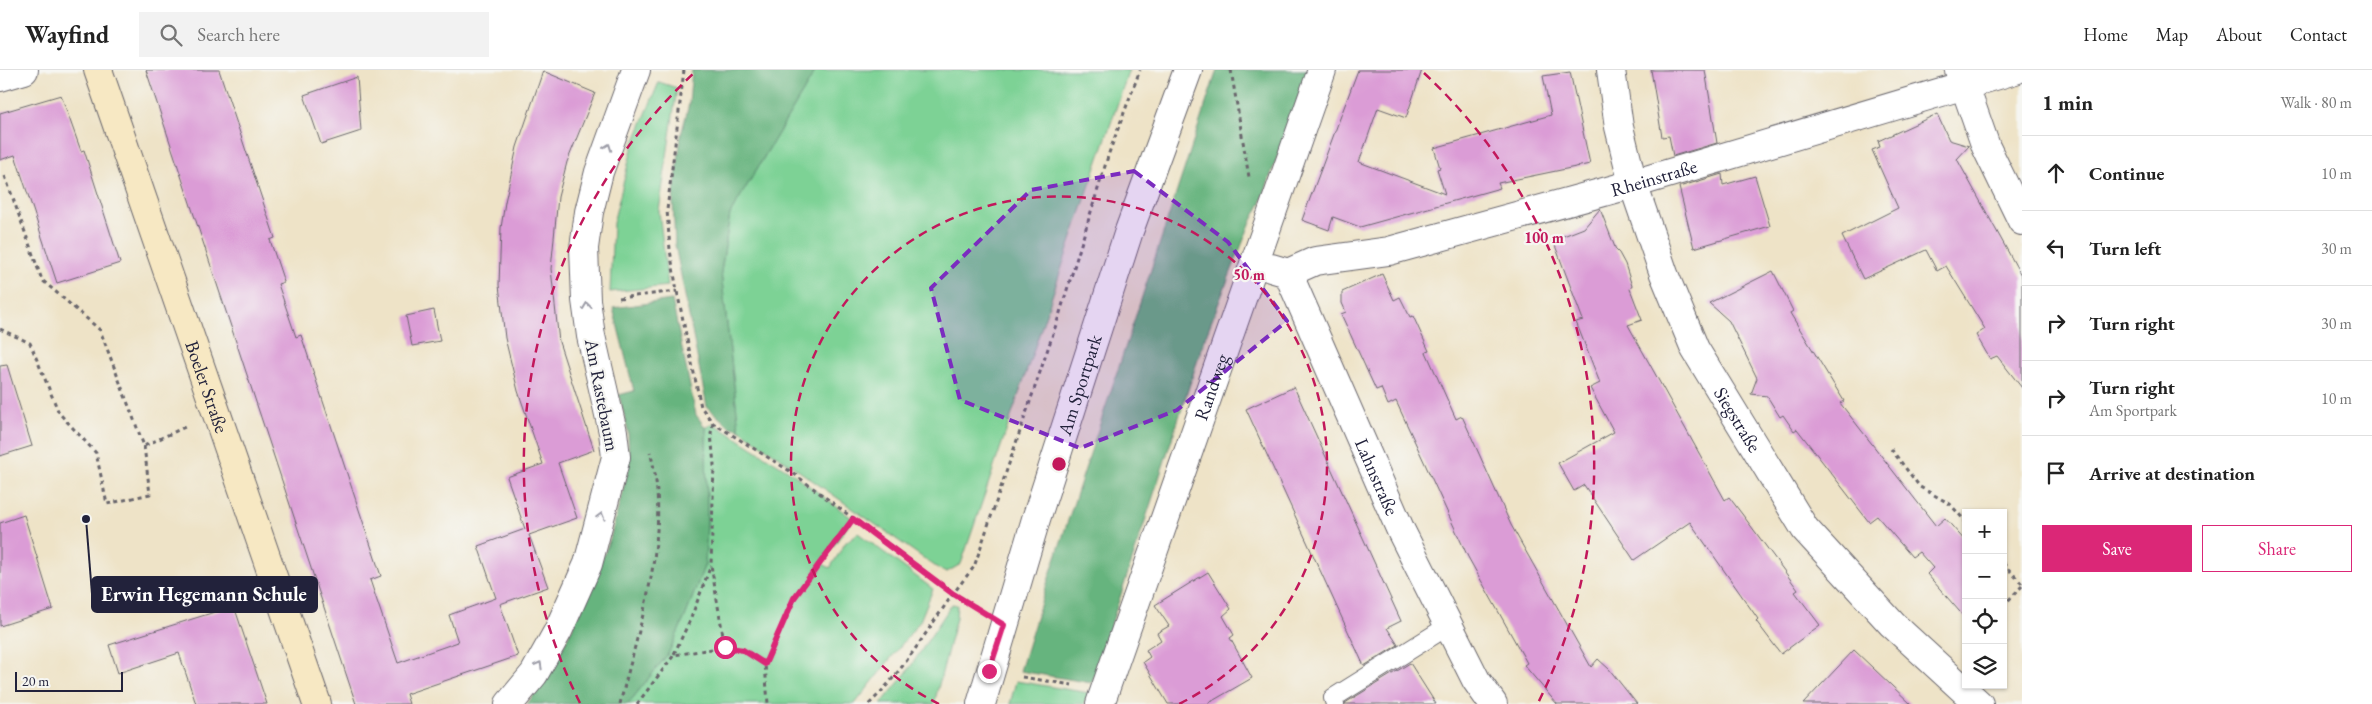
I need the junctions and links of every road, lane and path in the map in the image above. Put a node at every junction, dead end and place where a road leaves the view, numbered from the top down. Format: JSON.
{"nodes":[{"id":1,"x":24,"y":70,"type":"edge"},
{"id":2,"x":98,"y":70,"type":"edge"},
{"id":3,"x":636,"y":70,"type":"edge"},
{"id":4,"x":684,"y":70,"type":"edge"},
{"id":5,"x":1140,"y":70,"type":"edge"},
{"id":6,"x":1188,"y":70,"type":"edge"},
{"id":7,"x":1231,"y":70,"type":"edge"},
{"id":8,"x":1322,"y":70,"type":"edge"},
{"id":9,"x":1611,"y":70,"type":"edge"},
{"id":10,"x":2015,"y":70,"type":"edge"},
{"id":11,"x":0,"y":77,"type":"edge"},
{"id":12,"x":1961,"y":77,"type":"edge"},
{"id":13,"x":4,"y":176,"type":"dead end"},
{"id":14,"x":1250,"y":184,"type":"dead end"},
{"id":15,"x":1633,"y":184,"type":"junction"},
{"id":16,"x":2022,"y":221,"type":"edge"},
{"id":17,"x":1255,"y":263,"type":"junction"},
{"id":18,"x":1288,"y":273,"type":"junction"},
{"id":19,"x":676,"y":291,"type":"junction"},
{"id":20,"x":624,"y":298,"type":"dead end"},
{"id":21,"x":0,"y":328,"type":"edge"},
{"id":22,"x":216,"y":413,"type":"junction"},
{"id":23,"x":713,"y":422,"type":"junction"},
{"id":24,"x":648,"y":444,"type":"dead end"},
{"id":25,"x":144,"y":446,"type":"junction"},
{"id":26,"x":1891,"y":449,"type":"dead end"},
{"id":27,"x":1962,"y":518,"type":"edge"},
{"id":28,"x":853,"y":519,"type":"junction"},
{"id":29,"x":711,"y":565,"type":"junction"},
{"id":30,"x":2007,"y":568,"type":"edge"},
{"id":31,"x":2022,"y":585,"type":"edge"},
{"id":32,"x":952,"y":593,"type":"junction"},
{"id":33,"x":2007,"y":602,"type":"edge"},
{"id":34,"x":1004,"y":625,"type":"junction"},
{"id":35,"x":1448,"y":626,"type":"junction"},
{"id":36,"x":725,"y":647,"type":"junction"},
{"id":37,"x":674,"y":655,"type":"junction"},
{"id":38,"x":765,"y":664,"type":"junction"},
{"id":39,"x":1026,"y":678,"type":"dead end"},
{"id":40,"x":1075,"y":686,"type":"dead end"},
{"id":41,"x":317,"y":704,"type":"edge"},
{"id":42,"x":509,"y":704,"type":"edge"},
{"id":43,"x":620,"y":704,"type":"edge"},
{"id":44,"x":637,"y":704,"type":"edge"},
{"id":45,"x":768,"y":704,"type":"edge"},
{"id":46,"x":869,"y":704,"type":"edge"},
{"id":47,"x":981,"y":704,"type":"edge"},
{"id":48,"x":1100,"y":704,"type":"edge"},
{"id":49,"x":1335,"y":704,"type":"edge"},
{"id":50,"x":1494,"y":704,"type":"edge"},
{"id":51,"x":1979,"y":704,"type":"edge"}],
"edges":[{"from":1,"to":11,"type":"street"},
{"from":2,"to":22,"type":"street","name":"Boeler Straße"},
{"from":42,"to":3,"type":"street","name":"Am Rastebaum","one_way":true},
{"from":4,"to":19,"type":"path"},
{"from":5,"to":32,"type":"path"},
{"from":6,"to":34,"type":"street","name":"Am Sportpark"},
{"from":7,"to":14,"type":"path"},
{"from":8,"to":17,"type":"street","name":"Randweg"},
{"from":9,"to":15,"type":"street","name":"Siegstraße"},
{"from":10,"to":12,"type":"street","name":"Rheinstraße"},
{"from":12,"to":15,"type":"street","name":"Rheinstraße"},
{"from":12,"to":16,"type":"street"},
{"from":13,"to":25,"type":"path"},
{"from":15,"to":18,"type":"street","name":"Rheinstraße"},
{"from":15,"to":51,"type":"street","name":"Siegstraße"},
{"from":17,"to":18,"type":"street"},
{"from":17,"to":48,"type":"street","name":"Randweg"},
{"from":18,"to":35,"type":"street","name":"Lahnstraße"},
{"from":19,"to":20,"type":"path"},
{"from":19,"to":23,"type":"path"},
{"from":21,"to":25,"type":"path"},
{"from":22,"to":25,"type":"path"},
{"from":22,"to":41,"type":"street","name":"Boeler Straße"},
{"from":23,"to":28,"type":"path"},
{"from":23,"to":29,"type":"path"},
{"from":24,"to":43,"type":"path"},
{"from":26,"to":27,"type":"path"},
{"from":28,"to":32,"type":"path"},
{"from":28,"to":38,"type":"path"},
{"from":29,"to":36,"type":"path"},
{"from":29,"to":37,"type":"path"},
{"from":30,"to":31,"type":"path"},
{"from":31,"to":33,"type":"path"},
{"from":32,"to":34,"type":"path"},
{"from":32,"to":46,"type":"path"},
{"from":34,"to":47,"type":"street","name":"Am Sportpark"},
{"from":35,"to":49,"type":"lane"},
{"from":35,"to":50,"type":"street","name":"Lahnstraße"},
{"from":36,"to":37,"type":"path"},
{"from":36,"to":38,"type":"path"},
{"from":37,"to":44,"type":"path"},
{"from":38,"to":45,"type":"path"},
{"from":39,"to":40,"type":"path"}]}
